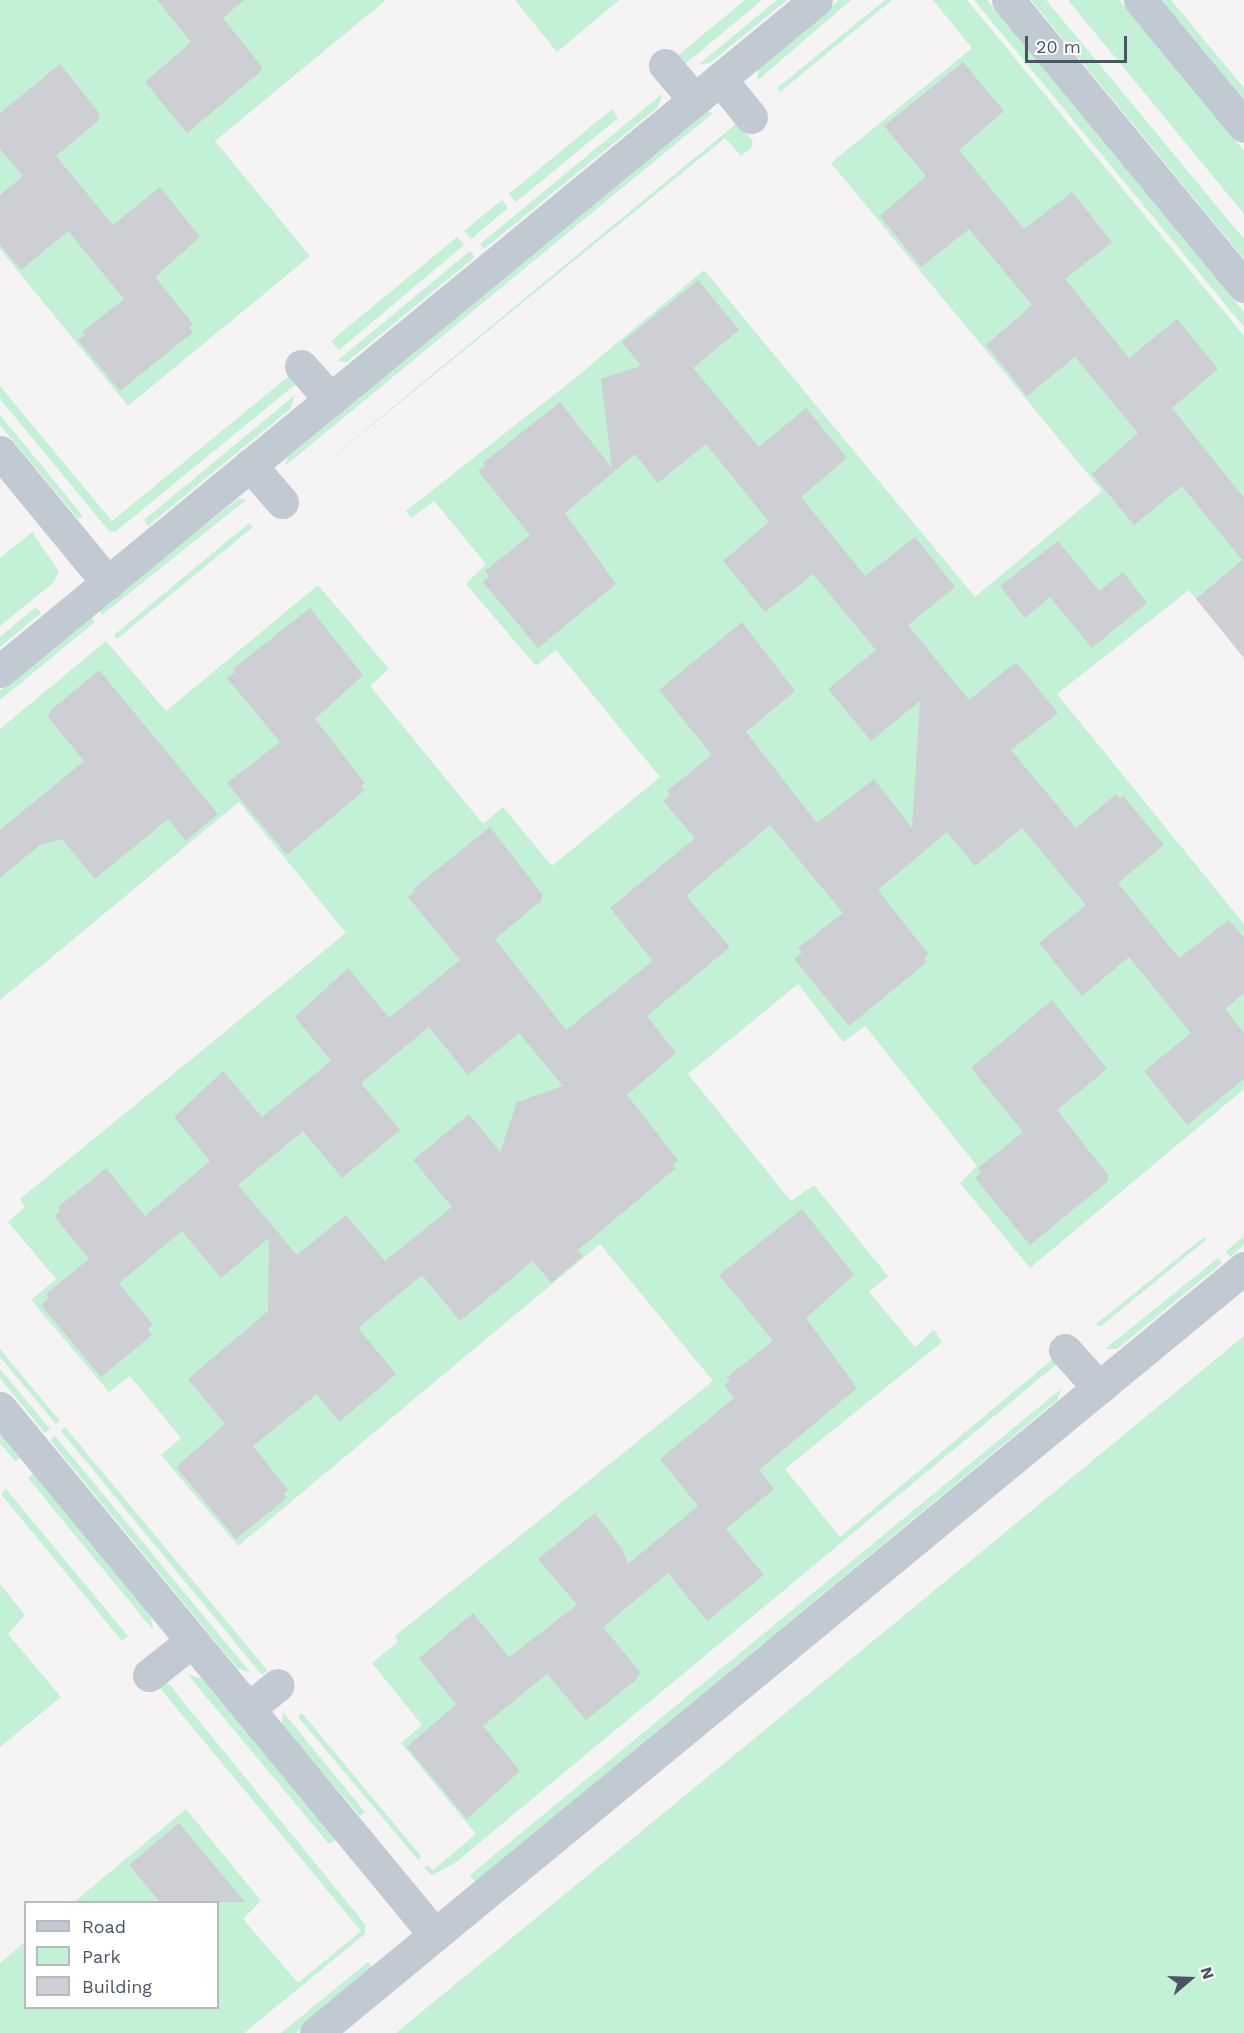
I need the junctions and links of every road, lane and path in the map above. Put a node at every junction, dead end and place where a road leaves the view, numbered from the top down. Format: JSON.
{"nodes":[{"id":1,"x":816,"y":0,"type":"edge"},
{"id":2,"x":1008,"y":0,"type":"edge"},
{"id":3,"x":1140,"y":0,"type":"edge"},
{"id":4,"x":666,"y":65,"type":"dead end"},
{"id":5,"x":720,"y":79,"type":"junction"},
{"id":6,"x":695,"y":100,"type":"junction"},
{"id":7,"x":751,"y":117,"type":"dead end"},
{"id":8,"x":1244,"y":126,"type":"edge"},
{"id":9,"x":1244,"y":286,"type":"edge"},
{"id":10,"x":301,"y":366,"type":"dead end"},
{"id":11,"x":331,"y":399,"type":"junction"},
{"id":12,"x":250,"y":465,"type":"junction"},
{"id":13,"x":7,"y":473,"type":"edge"},
{"id":14,"x":282,"y":502,"type":"dead end"},
{"id":15,"x":108,"y":583,"type":"junction"},
{"id":16,"x":0,"y":671,"type":"edge"},
{"id":17,"x":1244,"y":1268,"type":"edge"},
{"id":18,"x":1065,"y":1350,"type":"dead end"},
{"id":19,"x":1099,"y":1388,"type":"junction"},
{"id":20,"x":0,"y":1408,"type":"edge"},
{"id":21,"x":192,"y":1641,"type":"junction"},
{"id":22,"x":149,"y":1675,"type":"dead end"},
{"id":23,"x":278,"y":1684,"type":"dead end"},
{"id":24,"x":248,"y":1709,"type":"junction"},
{"id":25,"x":435,"y":1935,"type":"junction"},
{"id":26,"x":316,"y":2033,"type":"edge"}],
"edges":[{"from":1,"to":5,"type":"street"},
{"from":2,"to":9,"type":"street"},
{"from":3,"to":8,"type":"street"},
{"from":4,"to":6,"type":"street"},
{"from":5,"to":6,"type":"street"},
{"from":5,"to":7,"type":"street"},
{"from":6,"to":11,"type":"street"},
{"from":10,"to":11,"type":"street"},
{"from":11,"to":12,"type":"street"},
{"from":12,"to":14,"type":"street"},
{"from":12,"to":15,"type":"street"},
{"from":13,"to":15,"type":"street"},
{"from":15,"to":16,"type":"street"},
{"from":17,"to":19,"type":"street"},
{"from":18,"to":19,"type":"street"},
{"from":19,"to":25,"type":"street"},
{"from":20,"to":21,"type":"street"},
{"from":21,"to":22,"type":"street"},
{"from":21,"to":24,"type":"street"},
{"from":23,"to":24,"type":"street"},
{"from":24,"to":25,"type":"street"},
{"from":25,"to":26,"type":"street"}]}
